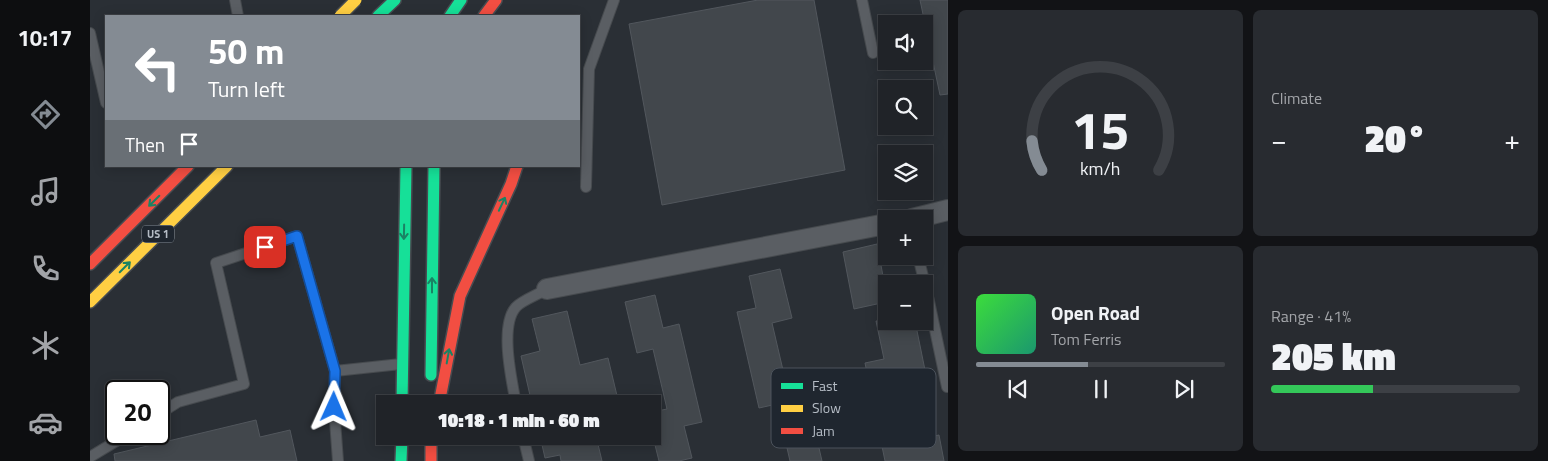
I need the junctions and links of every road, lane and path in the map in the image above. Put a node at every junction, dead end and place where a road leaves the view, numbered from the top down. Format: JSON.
{"nodes":[{"id":1,"x":235,"y":0,"type":"edge"},
{"id":2,"x":337,"y":0,"type":"edge"},
{"id":3,"x":356,"y":0,"type":"edge"},
{"id":4,"x":395,"y":0,"type":"edge"},
{"id":5,"x":450,"y":0,"type":"edge"},
{"id":6,"x":461,"y":0,"type":"edge"},
{"id":7,"x":496,"y":0,"type":"edge"},
{"id":8,"x":614,"y":0,"type":"edge"},
{"id":9,"x":862,"y":0,"type":"edge"},
{"id":10,"x":238,"y":15,"type":"edge"},
{"id":11,"x":340,"y":15,"type":"edge"},
{"id":12,"x":341,"y":15,"type":"edge"},
{"id":13,"x":379,"y":15,"type":"edge"},
{"id":14,"x":449,"y":15,"type":"edge"},
{"id":15,"x":450,"y":15,"type":"edge"},
{"id":16,"x":485,"y":15,"type":"edge"},
{"id":17,"x":90,"y":33,"type":"edge"},
{"id":18,"x":873,"y":52,"type":"dead end"},
{"id":19,"x":105,"y":99,"type":"edge"},
{"id":20,"x":187,"y":167,"type":"edge"},
{"id":21,"x":226,"y":167,"type":"edge"},
{"id":22,"x":434,"y":167,"type":"edge"},
{"id":23,"x":517,"y":167,"type":"edge"},
{"id":24,"x":400,"y":169,"type":"edge"},
{"id":25,"x":586,"y":187,"type":"dead end"},
{"id":26,"x":948,"y":210,"type":"edge"},
{"id":27,"x":933,"y":214,"type":"edge"},
{"id":28,"x":878,"y":226,"type":"edge"},
{"id":29,"x":90,"y":264,"type":"edge"},
{"id":30,"x":920,"y":265,"type":"edge"},
{"id":31,"x":547,"y":289,"type":"joint"},
{"id":32,"x":90,"y":302,"type":"edge"},
{"id":33,"x":402,"y":364,"type":"junction"},
{"id":34,"x":335,"y":371,"type":"junction"},
{"id":35,"x":947,"y":387,"type":"edge"},
{"id":36,"x":402,"y":395,"type":"edge"},
{"id":37,"x":431,"y":395,"type":"edge"},
{"id":38,"x":441,"y":395,"type":"edge"},
{"id":39,"x":514,"y":395,"type":"edge"},
{"id":40,"x":170,"y":407,"type":"edge"},
{"id":41,"x":110,"y":445,"type":"edge"},
{"id":42,"x":402,"y":445,"type":"edge"},
{"id":43,"x":432,"y":445,"type":"edge"},
{"id":44,"x":525,"y":445,"type":"edge"},
{"id":45,"x":90,"y":457,"type":"edge"},
{"id":46,"x":338,"y":461,"type":"edge"},
{"id":47,"x":402,"y":461,"type":"edge"},
{"id":48,"x":431,"y":461,"type":"edge"},
{"id":49,"x":529,"y":461,"type":"edge"}],
"edges":[{"from":1,"to":10,"type":"lane"},
{"from":2,"to":11,"type":"street"},
{"from":3,"to":12,"type":"highway","bridge":true},
{"from":4,"to":13,"type":"highway"},
{"from":5,"to":14,"type":"highway"},
{"from":6,"to":15,"type":"highway"},
{"from":7,"to":16,"type":"highway"},
{"from":8,"to":25,"type":"lane"},
{"from":9,"to":18,"type":"lane"},
{"from":17,"to":19,"type":"lane"},
{"from":20,"to":29,"type":"highway","number":"US 1","one_way":true},
{"from":32,"to":21,"type":"highway","number":"US 1","one_way":true},
{"from":37,"to":22,"type":"highway","one_way":true},
{"from":38,"to":23,"type":"highway","one_way":true},
{"from":24,"to":33,"type":"highway","one_way":true},
{"from":26,"to":27,"type":"street"},
{"from":28,"to":31,"type":"street"},
{"from":30,"to":35,"type":"lane"},
{"from":31,"to":39,"type":"lane"},
{"from":33,"to":34,"type":"lane"},
{"from":33,"to":36,"type":"highway"},
{"from":34,"to":40,"type":"lane"},
{"from":34,"to":46,"type":"lane"},
{"from":41,"to":45,"type":"lane"},
{"from":42,"to":47,"type":"highway"},
{"from":43,"to":48,"type":"highway"},
{"from":44,"to":49,"type":"lane"}]}
